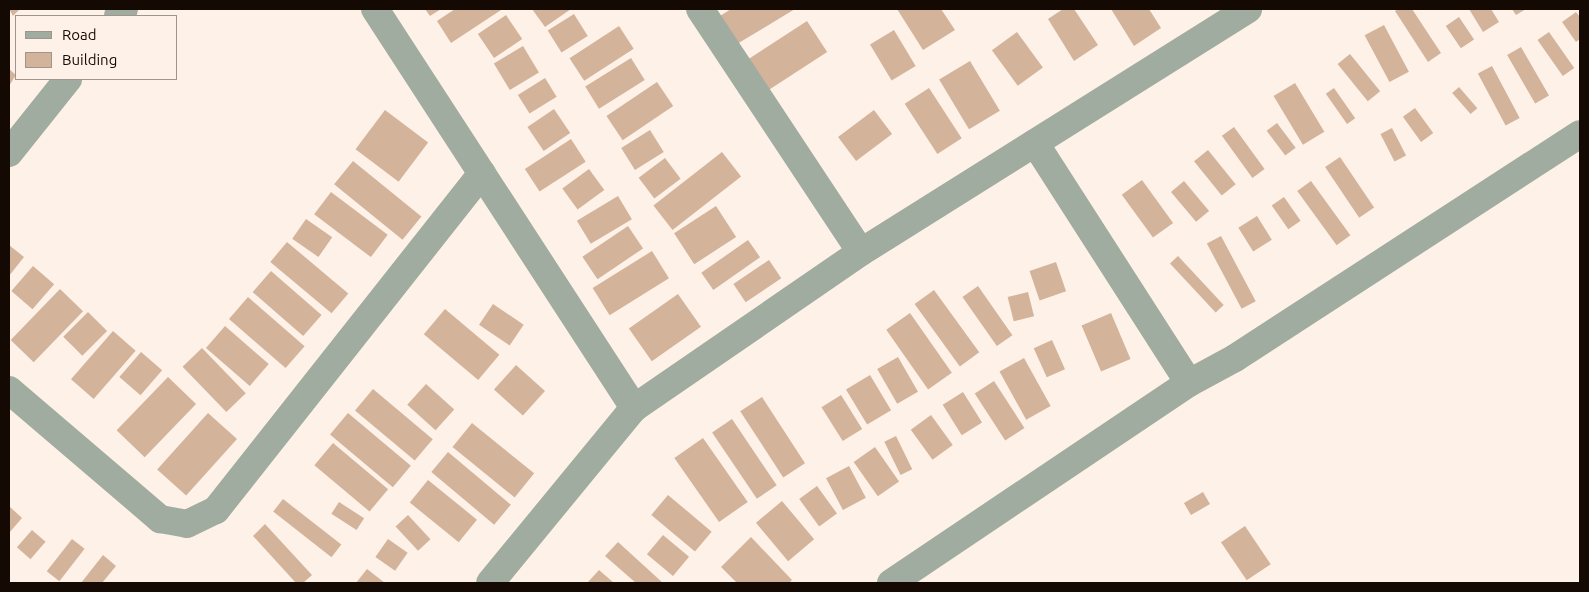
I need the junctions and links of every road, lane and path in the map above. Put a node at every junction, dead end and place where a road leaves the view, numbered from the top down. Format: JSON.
{"nodes":[{"id":1,"x":376,"y":9,"type":"edge"},
{"id":2,"x":700,"y":9,"type":"edge"},
{"id":3,"x":1248,"y":9,"type":"edge"},
{"id":4,"x":67,"y":80,"type":"edge"},
{"id":5,"x":1580,"y":134,"type":"edge"},
{"id":6,"x":1036,"y":143,"type":"junction"},
{"id":7,"x":9,"y":153,"type":"edge"},
{"id":8,"x":482,"y":173,"type":"junction"},
{"id":9,"x":861,"y":252,"type":"junction"},
{"id":10,"x":1189,"y":382,"type":"junction"},
{"id":11,"x":9,"y":390,"type":"edge"},
{"id":12,"x":634,"y":408,"type":"junction"},
{"id":13,"x":896,"y":582,"type":"edge"},
{"id":14,"x":490,"y":583,"type":"edge"}],
"edges":[{"from":1,"to":8,"type":"street"},
{"from":2,"to":9,"type":"street"},
{"from":3,"to":6,"type":"street"},
{"from":4,"to":7,"type":"street"},
{"from":5,"to":10,"type":"street"},
{"from":6,"to":9,"type":"street"},
{"from":6,"to":10,"type":"street"},
{"from":8,"to":11,"type":"street"},
{"from":8,"to":12,"type":"street"},
{"from":9,"to":12,"type":"street"},
{"from":10,"to":13,"type":"street"},
{"from":12,"to":14,"type":"street"}]}
